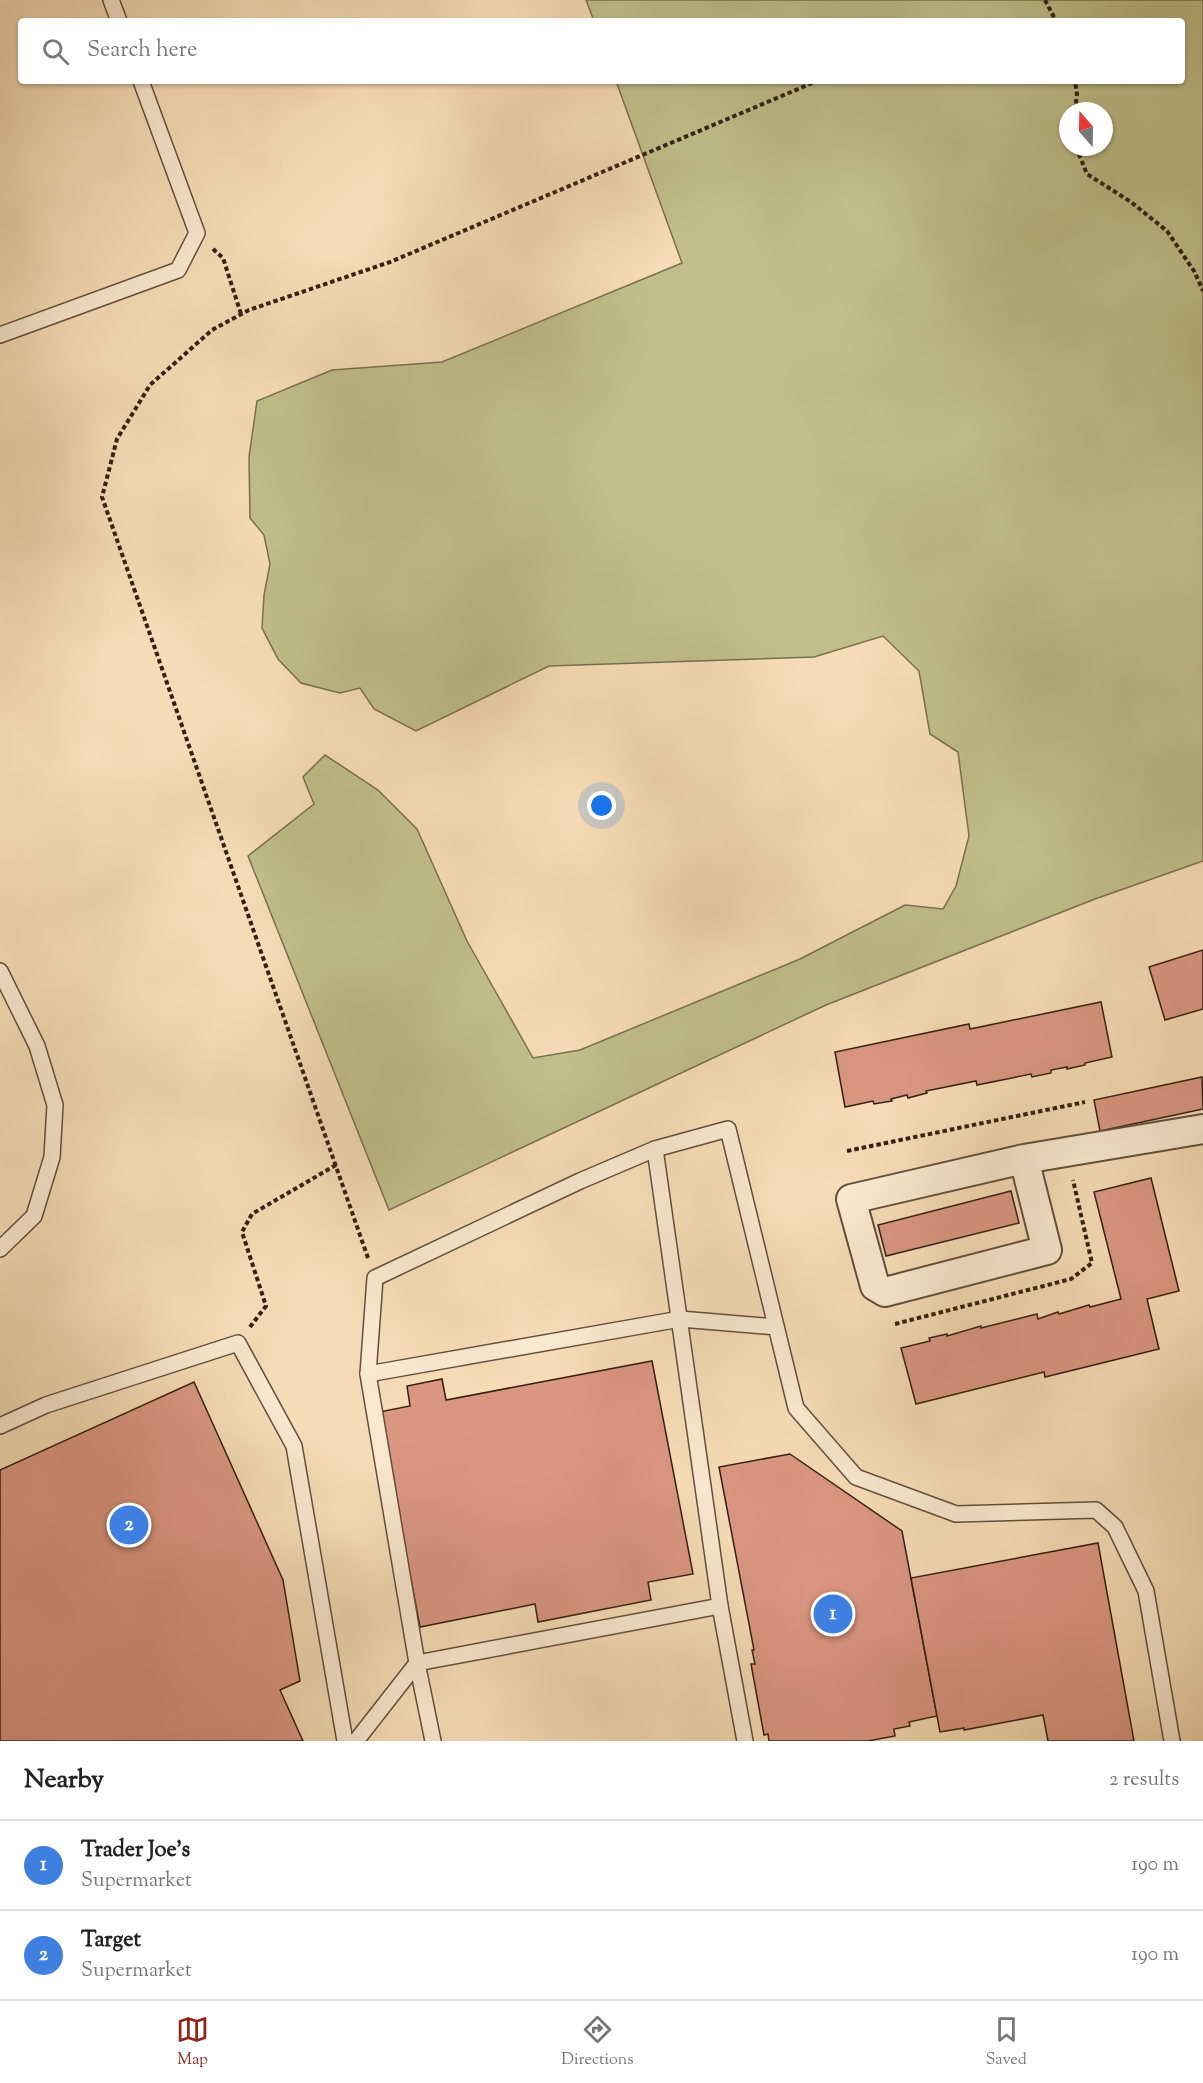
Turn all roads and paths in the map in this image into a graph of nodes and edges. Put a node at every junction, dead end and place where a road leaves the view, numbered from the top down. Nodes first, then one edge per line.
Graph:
1 (111, 0) edge
2 (1045, 0) edge
3 (118, 18) edge
4 (1054, 18) edge
5 (142, 84) edge
6 (810, 84) edge
7 (1075, 84) edge
8 (1075, 102) edge
9 (1079, 156) edge
10 (197, 233) junction
11 (1203, 291) edge
12 (241, 314) junction
13 (0, 334) edge
14 (0, 971) edge
15 (1084, 1102) dead end
16 (1203, 1129) edge
17 (655, 1149) junction
18 (847, 1151) dead end
19 (1024, 1159) junction
20 (336, 1165) junction
21 (0, 1249) edge
22 (375, 1278) junction
23 (680, 1319) junction
24 (777, 1327) junction
25 (238, 1343) junction
26 (368, 1374) junction
27 (0, 1426) edge
28 (720, 1606) junction
29 (417, 1663) junction
30 (345, 1741) edge
31 (356, 1741) edge
32 (433, 1741) edge
33 (745, 1741) edge
34 (1172, 1741) edge

1 - 3 lane
2 - 4 path
5 - 10 lane
6 - 12 path
7 - 8 path
9 - 11 path
10 - 12 path
10 - 13 lane
12 - 20 path
14 - 21 lane
15 - 18 path
16 - 19 street
17 - 22 lane
17 - 23 lane
17 - 24 lane
19 - 19 street
20 - 22 path
20 - 25 path
22 - 26 lane
23 - 24 lane
23 - 26 lane
23 - 28 lane
24 - 34 lane
25 - 27 lane
25 - 30 lane
26 - 29 lane
28 - 29 lane
28 - 33 lane
29 - 31 lane
29 - 32 lane

